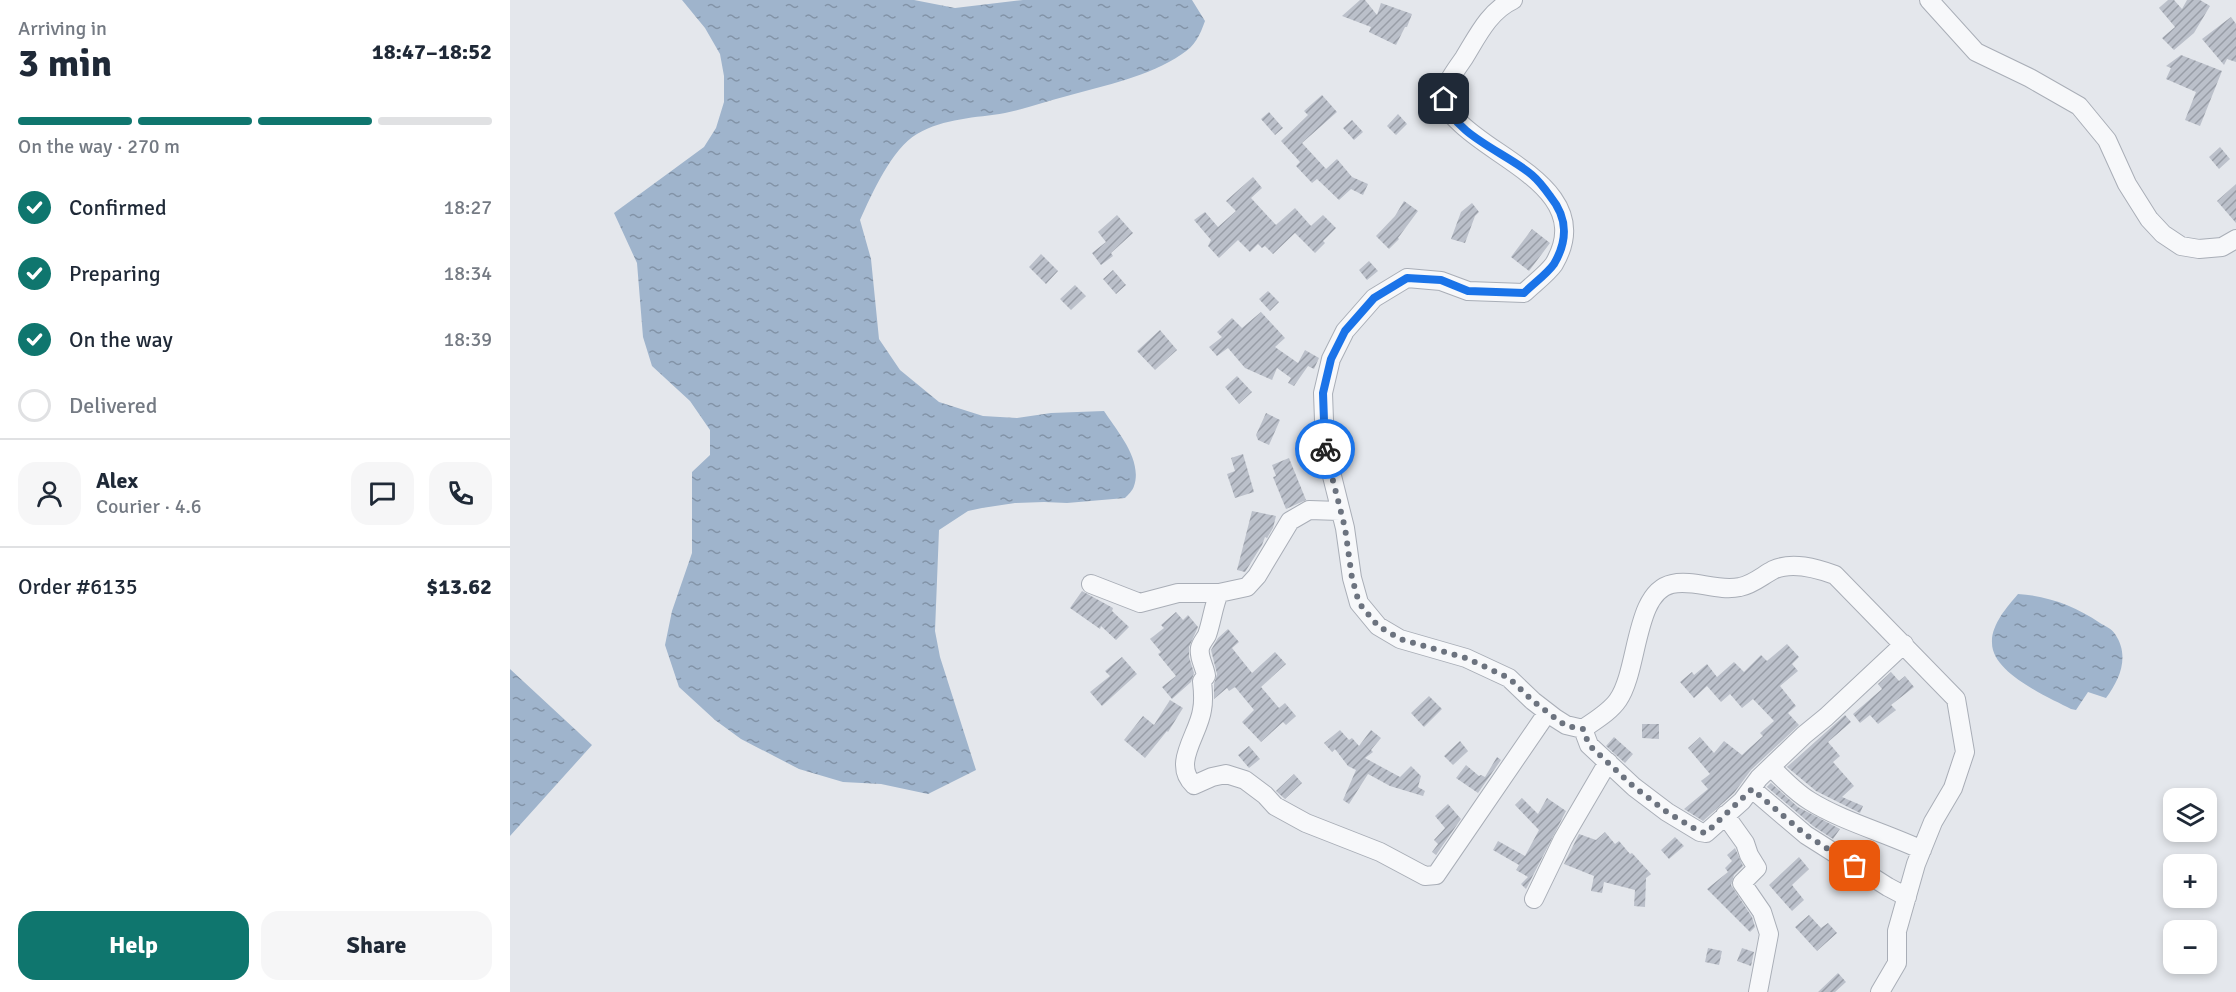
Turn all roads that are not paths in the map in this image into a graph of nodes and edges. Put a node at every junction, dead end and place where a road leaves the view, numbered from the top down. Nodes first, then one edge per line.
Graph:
1 (1513, 0) edge
2 (1929, 0) edge
3 (2236, 239) edge
4 (1340, 511) junction
5 (1091, 584) dead end
6 (1219, 593) junction
7 (1904, 644) junction
8 (1547, 712) junction
9 (1583, 729) junction
10 (1608, 762) junction
11 (1771, 767) junction
12 (1752, 789) junction
13 (1725, 815) junction
14 (1922, 850) junction
15 (1907, 897) junction
16 (1534, 898) dead end
17 (1758, 992) edge
18 (1880, 992) edge

1 - 4 street
2 - 3 street
4 - 6 street
4 - 8 street
5 - 6 street
6 - 8 street
7 - 9 street
7 - 11 street
7 - 14 street
8 - 9 street
9 - 10 street
10 - 13 street
10 - 16 street
11 - 12 street
11 - 14 street
12 - 13 street
12 - 15 street
13 - 17 street
14 - 15 street
15 - 18 street

